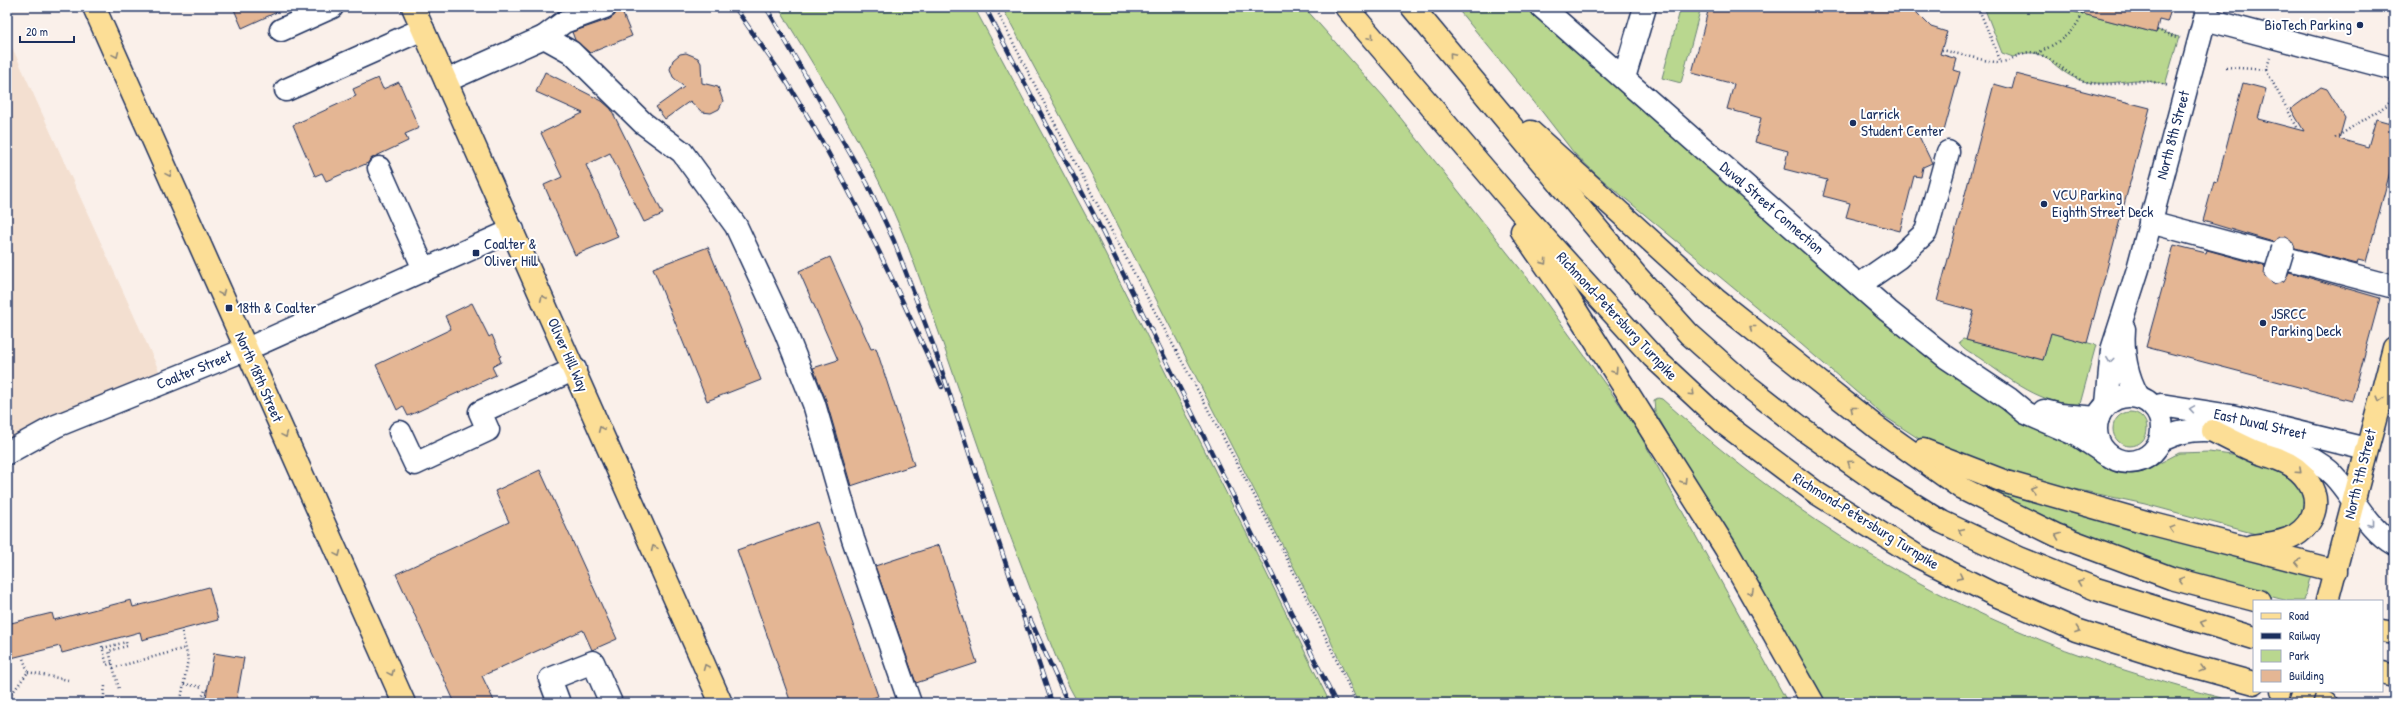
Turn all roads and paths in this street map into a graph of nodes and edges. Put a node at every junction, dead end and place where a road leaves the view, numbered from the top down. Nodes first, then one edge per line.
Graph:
1 (94, 7) edge
2 (332, 7) edge
3 (414, 7) edge
4 (605, 7) edge
5 (995, 7) edge
6 (1346, 7) edge
7 (1412, 7) edge
8 (1542, 7) edge
9 (1645, 7) edge
10 (1978, 7) edge
11 (2206, 13) edge
12 (2082, 14) dead end
13 (423, 29) junction
14 (281, 30) dead end
15 (2157, 30) dead end
16 (544, 37) junction
17 (2182, 38) dead end
18 (1942, 50) dead end
19 (2036, 53) junction
20 (2270, 58) dead end
21 (2001, 62) junction
22 (2226, 67) dead end
23 (2394, 69) edge
24 (2266, 70) junction
25 (1624, 78) junction
26 (446, 81) junction
27 (1477, 85) junction
28 (286, 90) dead end
29 (2186, 91) junction
30 (2394, 93) edge
31 (1447, 128) junction
32 (2298, 129) dead end
33 (2335, 138) dead end
34 (1948, 152) dead end
35 (379, 168) dead end
36 (2150, 222) junction
37 (513, 230) junction
38 (2283, 249) dead end
39 (424, 270) junction
40 (2276, 272) dead end
41 (1859, 285) junction
42 (2394, 287) edge
43 (2126, 310) junction
44 (2394, 348) edge
45 (247, 349) junction
46 (575, 369) junction
47 (2009, 399) junction
48 (2146, 402) junction
49 (2102, 411) junction
50 (1876, 427) junction
51 (2213, 431) junction
52 (400, 432) dead end
53 (2161, 440) junction
54 (2366, 449) junction
55 (7, 453) edge
56 (2106, 454) junction
57 (2353, 500) junction
58 (2394, 544) edge
59 (2241, 547) junction
60 (2334, 576) junction
61 (2255, 600) edge
62 (2328, 600) edge
63 (2383, 631) edge
64 (182, 632) dead end
65 (2394, 633) edge
66 (2253, 638) edge
67 (186, 648) junction
68 (23, 658) dead end
69 (112, 664) junction
70 (114, 668) junction
71 (28, 672) junction
72 (2383, 673) edge
73 (2394, 676) edge
74 (68, 680) dead end
75 (2253, 683) edge
76 (184, 684) junction
77 (105, 686) dead end
78 (119, 689) dead end
79 (2286, 692) edge
80 (2304, 692) edge
81 (7, 700) edge
82 (103, 703) edge
83 (186, 703) edge
84 (200, 703) edge
85 (404, 703) edge
86 (559, 703) edge
87 (610, 703) edge
88 (721, 703) edge
89 (910, 703) edge
90 (1356, 703) edge
91 (1813, 703) edge
92 (2300, 703) edge
93 (2326, 703) edge

1 -> 45 main road, North 18th Street
2 - 14 street
3 - 13 main road, Oliver Hill Way
4 - 16 street
5 - 90 path
6 -> 31 main road, Richmond-Petersburg Turnpike
27 -> 7 main road
8 - 25 street, Duval Street Connection
9 - 25 street
10 - 21 path
11 - 23 street
11 - 29 street, North 8th Street
12 - 19 path
13 - 26 main road, Oliver Hill Way
13 - 28 street
15 - 17 path
16 - 26 street
16 - 89 street
18 - 21 path
19 - 21 path
19 - 29 path
20 - 24 path
22 - 24 path
24 - 32 path
25 - 41 street, Duval Street Connection
26 - 37 main road, Oliver Hill Way
50 -> 27 main road
66 -> 27 main road
29 - 36 street, North 8th Street
30 - 33 path
31 -> 75 main road, Richmond-Petersburg Turnpike
31 -> 91 main road
34 - 41 street
35 - 39 street
36 - 42 street
36 - 43 street, North 8th Street
37 - 39 street, Coalter Street
46 -> 37 main road, Oliver Hill Way
38 - 40 street, bridge
39 - 45 street, Coalter Street
41 - 47 street, Duval Street Connection
43 - 48 street, North 8th Street
43 -> 49 street, North 8th Street
44 -> 54 main road, North 7th Street
45 - 55 street, Coalter Street
45 -> 85 main road, North 18th Street
46 - 52 street
88 -> 46 main road, Oliver Hill Way
47 - 49 street, Duval Street Connection
47 - 56 street, Duval Street Connection
48 - 49 street
48 - 53 street
54 -> 48 street, East Duval Street
49 - 56 street
59 -> 50 main road
61 -> 50 main road
51 - 53 street, East Duval Street
51 - 57 street, East Duval Street
51 -> 59 main road
53 - 56 street
54 - 57 main road, North 7th Street
57 -> 58 street, East Duval Street
57 - 60 main road, North 7th Street
60 -> 59 main road
60 - 62 main road, North 7th Street
63 - 65 main road
64 - 67 path
67 - 70 path
67 - 76 path
68 - 71 path
69 - 69 path
69 - 70 path
70 - 78 path
71 - 74 path
71 - 81 path
72 - 73 main road
76 - 83 path
76 - 84 path
77 - 82 path
79 - 93 main road
80 - 92 main road, bridge
86 - 87 street

